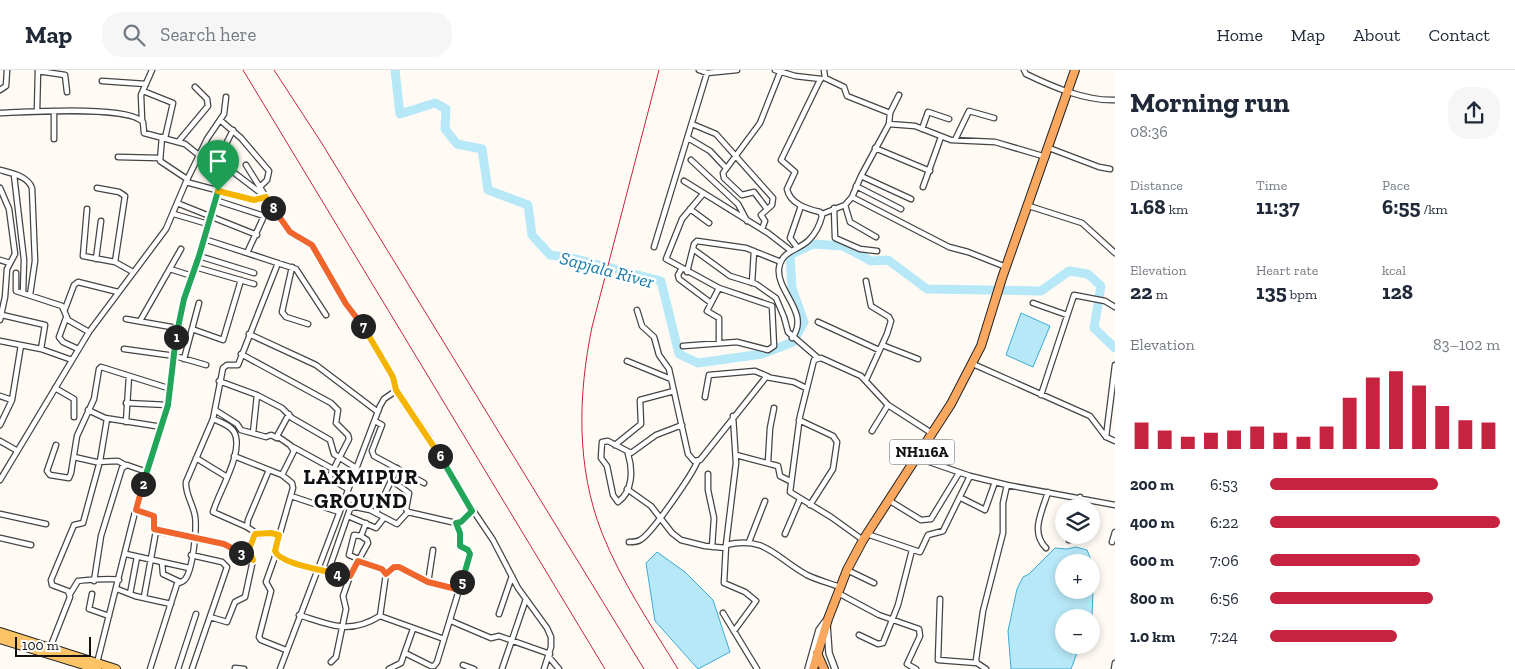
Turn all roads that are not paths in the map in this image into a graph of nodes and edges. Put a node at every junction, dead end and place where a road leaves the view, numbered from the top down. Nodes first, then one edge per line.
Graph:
1 (7, 70) edge
2 (152, 70) edge
3 (699, 70) edge
4 (737, 70) edge
5 (824, 70) edge
6 (1024, 70) edge
7 (1075, 70) edge
8 (38, 71) edge
9 (724, 71) edge
10 (779, 71) edge
11 (56, 72) edge
12 (707, 73) junction
13 (823, 79) junction
14 (102, 81) dead end
15 (146, 84) junction
16 (195, 87) dead end
17 (0, 90) edge
18 (143, 91) junction
19 (1068, 91) junction
20 (67, 92) dead end
21 (899, 95) dead end
22 (226, 97) dead end
23 (1115, 100) edge
24 (37, 111) junction
25 (54, 111) junction
26 (0, 113) edge
27 (890, 113) junction
28 (994, 118) dead end
29 (949, 119) dead end
30 (142, 120) junction
31 (220, 120) junction
32 (692, 124) junction
33 (889, 124) junction
34 (922, 129) junction
35 (233, 130) junction
36 (163, 137) junction
37 (941, 137) junction
38 (54, 138) dead end
39 (688, 138) junction
40 (955, 140) junction
41 (178, 142) junction
42 (875, 148) junction
43 (1048, 148) junction
44 (736, 155) junction
45 (200, 156) junction
46 (118, 157) dead end
47 (1046, 157) junction
48 (159, 158) junction
49 (690, 160) dead end
50 (217, 162) junction
51 (246, 165) dead end
52 (726, 168) junction
53 (1110, 169) dead end
54 (0, 170) edge
55 (930, 171) junction
56 (14, 175) junction
57 (861, 176) junction
58 (186, 180) junction
59 (684, 181) dead end
60 (856, 186) junction
61 (260, 187) junction
62 (923, 187) dead end
63 (97, 188) dead end
64 (0, 189) edge
65 (218, 191) junction
66 (703, 194) junction
67 (266, 197) junction
68 (852, 197) junction
69 (911, 199) dead end
70 (215, 200) junction
71 (177, 203) junction
72 (270, 203) junction
73 (845, 205) junction
74 (801, 206) junction
75 (1029, 206) junction
76 (834, 208) junction
77 (88, 209) dead end
78 (690, 209) junction
79 (767, 209) junction
80 (901, 209) dead end
81 (174, 214) junction
82 (822, 214) junction
83 (210, 216) junction
84 (264, 216) junction
85 (747, 220) junction
86 (101, 221) dead end
87 (709, 223) dead end
88 (208, 224) junction
89 (762, 229) junction
90 (257, 234) junction
91 (876, 237) dead end
92 (204, 239) junction
93 (654, 247) dead end
94 (798, 247) junction
95 (693, 248) junction
96 (181, 249) dead end
97 (790, 250) junction
98 (754, 251) junction
99 (877, 251) dead end
100 (247, 253) junction
101 (1115, 253) edge
102 (199, 256) junction
103 (96, 259) junction
104 (0, 260) edge
105 (115, 262) junction
106 (781, 262) junction
107 (10, 263) junction
108 (278, 263) junction
109 (195, 267) junction
110 (292, 267) junction
111 (1006, 267) junction
112 (682, 268) junction
113 (170, 269) junction
114 (133, 272) junction
115 (687, 272) junction
116 (16, 273) dead end
117 (254, 274) dead end
118 (192, 276) junction
119 (241, 280) junction
120 (866, 281) dead end
121 (752, 283) junction
122 (254, 284) dead end
123 (719, 288) junction
124 (118, 292) junction
125 (23, 293) junction
126 (30, 295) junction
127 (710, 303) junction
128 (199, 304) dead end
129 (1033, 304) dead end
130 (1115, 307) edge
131 (65, 309) junction
132 (637, 310) dead end
133 (326, 315) dead end
134 (1067, 315) junction
135 (1, 318) edge
136 (66, 318) junction
137 (126, 319) dead end
138 (140, 321) junction
139 (818, 322) dead end
140 (308, 324) dead end
141 (177, 328) junction
142 (192, 329) junction
143 (89, 332) junction
144 (249, 334) junction
145 (794, 339) junction
146 (0, 341) edge
147 (719, 342) junction
148 (21, 345) junction
149 (882, 345) junction
150 (683, 346) dead end
151 (42, 349) junction
152 (124, 349) dead end
153 (78, 350) junction
154 (879, 350) junction
155 (241, 354) junction
156 (175, 356) junction
157 (818, 358) junction
158 (184, 359) junction
159 (918, 359) dead end
160 (72, 360) junction
161 (627, 360) dead end
162 (973, 364) junction
163 (206, 365) dead end
164 (1115, 365) edge
165 (129, 376) junction
166 (769, 377) junction
167 (671, 379) junction
168 (866, 380) junction
169 (219, 381) junction
170 (55, 388) junction
171 (806, 388) junction
172 (170, 389) junction
173 (396, 390) junction
174 (674, 391) junction
175 (257, 395) junction
176 (1041, 395) junction
177 (0, 396) edge
178 (705, 397) dead end
179 (12, 400) junction
180 (126, 403) junction
181 (168, 405) junction
182 (888, 405) junction
183 (774, 408) dead end
184 (88, 410) junction
185 (215, 410) junction
186 (378, 412) junction
187 (289, 414) junction
188 (733, 416) junction
189 (74, 417) dead end
190 (108, 419) junction
191 (213, 419) junction
192 (800, 420) junction
193 (375, 421) junction
194 (126, 422) junction
195 (0, 425) edge
196 (682, 426) junction
197 (162, 427) junction
198 (872, 431) dead end
199 (253, 433) junction
200 (933, 434) junction
201 (1106, 437) junction
202 (277, 438) junction
203 (1115, 441) edge
204 (0, 442) edge
205 (56, 445) dead end
206 (615, 445) junction
207 (293, 448) junction
208 (16, 450) junction
209 (628, 454) junction
210 (736, 455) junction
211 (74, 456) junction
212 (234, 456) junction
213 (196, 458) junction
214 (338, 458) junction
215 (918, 458) junction
216 (100, 461) junction
217 (697, 462) junction
218 (768, 462) junction
219 (125, 465) junction
220 (356, 468) junction
221 (397, 468) junction
222 (333, 469) junction
223 (269, 470) junction
224 (148, 472) junction
225 (958, 472) junction
226 (708, 474) dead end
227 (282, 476) junction
228 (970, 476) junction
229 (227, 477) junction
230 (0, 480) edge
231 (391, 480) junction
232 (790, 481) junction
233 (995, 482) junction
234 (424, 483) dead end
235 (1007, 485) junction
236 (348, 489) junction
237 (627, 489) junction
238 (1048, 492) junction
239 (291, 496) junction
240 (1080, 497) joint
241 (960, 498) junction
242 (800, 499) junction
243 (765, 501) dead end
244 (890, 501) junction
245 (810, 505) junction
246 (1115, 505) edge
247 (136, 510) junction
248 (472, 511) junction
249 (339, 512) junction
250 (408, 512) junction
251 (376, 513) junction
252 (0, 514) edge
253 (348, 516) junction
254 (661, 517) junction
255 (383, 519) junction
256 (456, 523) junction
257 (46, 524) dead end
258 (366, 524) junction
259 (247, 527) junction
260 (156, 531) junction
261 (1115, 532) edge
262 (255, 534) junction
263 (785, 534) dead end
264 (279, 535) junction
265 (361, 536) junction
266 (865, 537) junction
267 (0, 538) edge
268 (194, 539) junction
269 (629, 542) dead end
270 (749, 542) junction
271 (1112, 542) dead end
272 (31, 545) dead end
273 (726, 546) junction
274 (712, 547) junction
275 (1046, 548) dead end
276 (433, 550) dead end
277 (912, 550) junction
278 (126, 554) junction
279 (276, 554) junction
280 (191, 555) junction
281 (137, 557) junction
282 (150, 560) junction
283 (253, 560) junction
284 (358, 561) junction
285 (162, 562) junction
286 (189, 568) junction
287 (317, 568) junction
288 (847, 570) junction
289 (326, 571) junction
290 (386, 574) junction
291 (350, 576) junction
292 (512, 576) junction
293 (119, 580) junction
294 (94, 581) junction
295 (180, 582) junction
296 (428, 582) junction
297 (874, 583) dead end
298 (117, 589) junction
299 (460, 590) junction
300 (839, 590) junction
301 (70, 594) junction
302 (92, 594) dead end
303 (130, 594) junction
304 (144, 597) junction
305 (526, 599) junction
306 (940, 599) dead end
307 (171, 604) junction
308 (723, 613) dead end
309 (196, 614) dead end
310 (499, 614) dead end
311 (299, 615) junction
312 (109, 616) junction
313 (380, 616) junction
314 (210, 617) junction
315 (892, 620) junction
316 (451, 621) junction
317 (828, 621) junction
318 (342, 627) junction
319 (413, 629) junction
320 (734, 631) junction
321 (0, 632) edge
322 (860, 635) dead end
323 (0, 639) edge
324 (444, 639) junction
325 (511, 640) junction
326 (50, 648) junction
327 (286, 650) junction
328 (405, 653) junction
329 (817, 653) junction
330 (549, 656) junction
331 (331, 662) dead end
332 (960, 663) junction
333 (977, 663) junction
334 (1115, 663) edge
335 (463, 665) dead end
336 (97, 666) edge
337 (236, 668) edge
338 (116, 669) edge
339 (150, 669) edge
340 (178, 669) edge
341 (192, 669) edge
342 (244, 669) edge
343 (280, 669) edge
344 (389, 669) edge
345 (474, 669) edge
346 (502, 669) edge
347 (544, 669) edge
348 (558, 669) edge
349 (757, 669) edge
350 (808, 669) edge
351 (813, 669) edge
352 (824, 669) edge
353 (835, 669) edge
354 (916, 669) edge
355 (960, 669) edge
356 (986, 669) edge
357 (1114, 669) edge

1 - 17 street
2 - 15 street
3 - 12 street
4 - 9 street
5 - 13 street
6 - 19 street
7 - 19 highway, NH116A
8 - 11 street
8 - 24 street
9 - 12 street
10 - 13 street
10 - 44 street
11 - 20 street
12 - 32 street
13 - 27 street
13 - 74 street
14 - 15 street
15 - 18 street
16 - 41 street
18 - 30 street
18 - 36 street
19 - 23 street
19 - 43 highway, NH116A
21 - 27 street
22 - 31 street
24 - 25 street
24 - 26 street
25 - 30 street
25 - 38 street
27 - 33 street
28 - 40 street
29 - 34 street
30 - 36 street
31 - 35 street
31 - 45 street
32 - 39 street
32 - 44 street
33 - 34 street
33 - 42 street
34 - 37 street
35 - 50 street
35 - 61 street
36 - 41 street
36 - 48 street
37 - 40 street
37 - 55 street
39 - 52 street
39 - 93 street
40 - 47 street
41 - 45 street
42 - 55 street
42 - 57 street
43 - 47 highway, NH116A
43 - 53 street
44 - 52 street
44 - 79 street
45 - 50 street
45 - 58 street
46 - 48 street
47 - 75 highway, NH116A
48 - 58 street
49 - 85 street
50 - 67 street
51 - 61 street
52 - 79 street
54 - 56 street
55 - 62 street
56 - 125 street
56 - 126 street
57 - 60 street
57 - 69 street
58 - 65 street
58 - 71 street
59 - 66 street
60 - 68 street
60 - 80 street
61 - 67 street
63 - 105 street
64 - 107 street
65 - 67 street
65 - 70 street
66 - 78 street
66 - 85 street
67 - 72 street
68 - 73 street
68 - 111 street
70 - 83 street
70 - 84 street
71 - 81 street
71 - 83 street
72 - 84 street
72 - 173 street
73 - 76 street
73 - 91 street
74 - 82 street
74 - 94 street
75 - 101 street
75 - 111 highway, NH116A
76 - 82 street
76 - 99 street
77 - 103 street
78 - 87 street
78 - 112 street
79 - 89 street
81 - 88 street
81 - 114 street
82 - 94 street
83 - 88 street
83 - 90 street
84 - 90 street
85 - 89 street
86 - 103 street
88 - 92 street
89 - 97 street
90 - 100 street
92 - 100 street
92 - 102 street
94 - 97 street
95 - 98 street
95 - 115 street
95 - 121 street
96 - 113 street
97 - 106 street
98 - 106 street
98 - 121 street
100 - 108 street
102 - 109 street
102 - 117 street
103 - 105 street
104 - 107 street
105 - 114 street
106 - 145 street
107 - 135 street
108 - 110 street
108 - 144 street
109 - 118 street
109 - 119 street
110 - 133 street
110 - 140 street
111 - 162 highway, NH116A
112 - 115 street
112 - 127 street
113 - 118 street
113 - 138 street
114 - 124 street
115 - 123 street
116 - 125 street
118 - 141 street
119 - 122 street
119 - 142 street
120 - 149 street
121 - 145 street
123 - 127 street
123 - 147 street
124 - 131 street
124 - 143 street
125 - 126 street
126 - 131 street
127 - 147 street
128 - 142 street
129 - 134 street
130 - 134 street
131 - 136 street
132 - 167 street
134 - 176 street
135 - 151 street
136 - 143 street
136 - 153 street
137 - 138 street
138 - 141 street
139 - 154 street
141 - 156 street
142 - 158 street
143 - 153 street
144 - 155 street
144 - 186 street
145 - 157 street
146 - 148 street
147 - 150 street
148 - 151 street
148 - 179 street
149 - 154 street
149 - 159 street
151 - 160 street
152 - 156 street
153 - 160 street
154 - 168 street
155 - 169 street
155 - 214 street
156 - 158 street
156 - 172 street
157 - 168 street
157 - 171 street
158 - 163 street
160 - 170 street
161 - 167 street
162 - 176 street
162 - 200 highway, NH116A
164 - 201 street
165 - 172 street
165 - 180 street
165 - 184 street
166 - 171 street
166 - 178 street
166 - 188 street
167 - 174 street
168 - 182 street
169 - 175 street
169 - 185 street
170 - 189 street
170 - 208 street
171 - 192 street
172 - 181 street
173 - 186 street
173 - 248 street
174 - 196 street
174 - 206 street
175 - 187 street
175 - 199 street
176 - 201 street
177 - 179 street
179 - 195 street
180 - 181 street
180 - 194 street
181 - 197 street
182 - 198 street
182 - 200 street
183 - 218 street
184 - 190 street
184 - 211 street
185 - 191 street
185 - 199 street
186 - 193 street
187 - 202 street
187 - 214 street
188 - 210 street
188 - 217 street
190 - 194 street
190 - 216 street
191 - 212 street
191 - 213 street
192 - 232 street
192 - 245 street
193 - 220 street
193 - 221 street
194 - 197 street
196 - 209 street
196 - 217 street
197 - 224 street
199 - 202 street
200 - 215 highway, NH116A
201 - 203 street
202 - 207 street
204 - 208 street
205 - 211 street
206 - 209 street
206 - 237 street
207 - 222 street
207 - 227 street
208 - 230 street
209 - 237 street
210 - 218 street
210 - 273 street
211 - 216 street
212 - 223 street
212 - 229 street
213 - 229 street
213 - 268 street
214 - 220 street
214 - 222 street
215 - 225 street
215 - 244 highway, NH116A
216 - 219 street
216 - 301 street
217 - 254 street
218 - 232 street
219 - 224 street
219 - 294 street
220 - 236 street
221 - 231 street
221 - 234 street
222 - 236 street
223 - 227 street
223 - 259 street
224 - 247 street
225 - 228 street
225 - 244 street
226 - 274 street
227 - 239 street
228 - 233 street
228 - 241 street
229 - 259 street
231 - 250 street
231 - 251 street
232 - 242 street
233 - 235 street
233 - 241 street
235 - 238 street
235 - 333 street
236 - 249 street
237 - 254 street
238 - 240 street
238 - 275 street
239 - 249 street
239 - 264 street
240 - 246 street
241 - 277 street
242 - 245 street
242 - 263 street
243 - 270 street
244 - 266 highway, NH116A
245 - 266 street
247 - 260 street
247 - 278 street
248 - 256 street
248 - 292 street
249 - 287 street
250 - 255 street
250 - 256 street
251 - 253 street
251 - 255 street
252 - 257 street
253 - 258 street
253 - 289 street
254 - 269 street
254 - 274 street
255 - 258 street
256 - 299 street
258 - 265 street
259 - 262 street
260 - 268 street
260 - 282 street
261 - 271 street
262 - 264 street
262 - 283 street
264 - 279 street
265 - 284 street
265 - 284 street
266 - 277 street
266 - 288 highway, NH116A
267 - 272 street
268 - 280 street
268 - 283 street
270 - 273 street
270 - 300 street
273 - 274 street
273 - 320 street
276 - 296 street
277 - 315 street
278 - 281 street
278 - 293 street
279 - 287 street
279 - 327 street
280 - 286 street
280 - 314 street
281 - 282 street
281 - 303 street
282 - 285 street
282 - 304 street
283 - 314 street
284 - 290 street
284 - 291 street
285 - 286 street
285 - 295 street
286 - 295 street
287 - 289 street
287 - 311 street
288 - 297 street
288 - 300 highway, NH116A
289 - 291 street
290 - 296 street
290 - 313 street
291 - 318 street
292 - 305 street
292 - 310 street
293 - 294 street
293 - 298 street
294 - 301 street
295 - 307 street
296 - 299 street
298 - 303 street
298 - 312 street
299 - 316 street
300 - 315 street
300 - 317 highway, NH116A
301 - 326 street
302 - 312 street
303 - 304 street
304 - 307 street
305 - 325 street
305 - 330 street
306 - 332 street
307 - 339 street
308 - 320 street
309 - 340 street
311 - 318 street
311 - 327 street
312 - 336 street
313 - 318 street
313 - 319 street
314 - 341 street
315 - 322 street
315 - 354 street
316 - 324 street
316 - 325 street
317 - 329 highway, NH116A
317 - 350 street
317 - 353 street
318 - 331 street
319 - 324 street
319 - 328 street
320 - 349 street
321 - 326 main road
323 - 336 main road
324 - 328 street
325 - 330 street
325 - 346 street
326 - 336 main road
327 - 343 street
328 - 344 street
329 - 351 highway, NH116A
329 - 352 highway
330 - 347 street
330 - 348 street
332 - 333 street
332 - 355 street
333 - 356 street
334 - 357 street
335 - 345 street
336 - 338 main road
337 - 342 street

